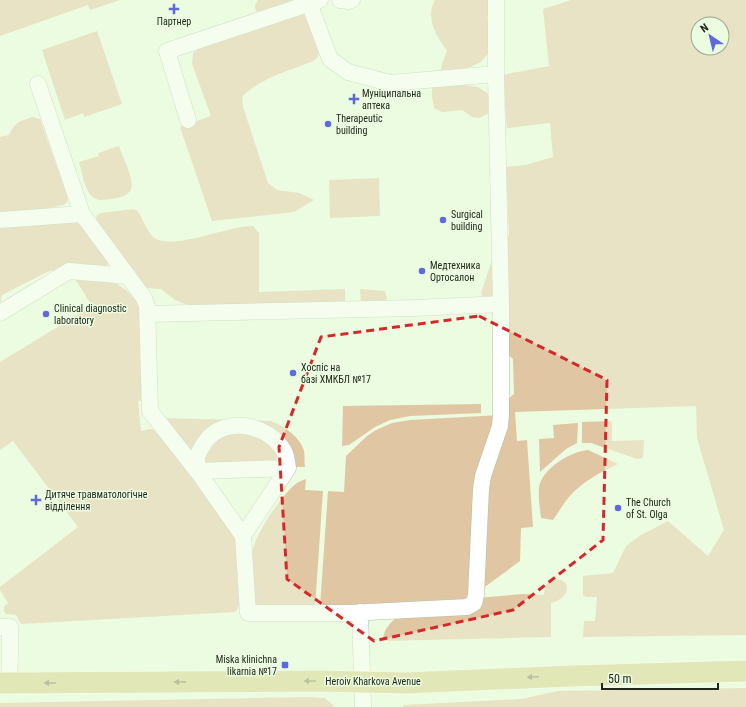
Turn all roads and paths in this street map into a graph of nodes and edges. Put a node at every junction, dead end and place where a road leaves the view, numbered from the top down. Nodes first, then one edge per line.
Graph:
1 (496, 0) edge
2 (315, 1) edge
3 (496, 74) junction
4 (38, 84) dead end
5 (188, 120) dead end
6 (82, 214) junction
7 (0, 220) edge
8 (128, 276) junction
9 (501, 304) junction
10 (0, 313) edge
11 (148, 314) junction
12 (288, 468) junction
13 (197, 471) junction
14 (243, 536) junction
15 (360, 612) junction
16 (0, 627) edge
17 (746, 671) edge
18 (4, 683) edge
19 (363, 683) junction
20 (363, 707) edge

1 - 3 street
2 - 3 street
2 - 5 street
3 - 9 street
4 - 6 street
6 - 7 street
6 - 8 street
8 - 10 street
8 - 11 street
9 - 11 street
9 - 15 street
11 - 13 street
12 - 13 street
12 - 13 street
12 - 14 street
13 - 14 street
14 - 15 street
15 - 19 street
16 - 18 street
17 -> 19 main road, Heroiv Kharkova Avenue
19 -> 18 main road, Heroiv Kharkova Avenue
19 - 20 street

